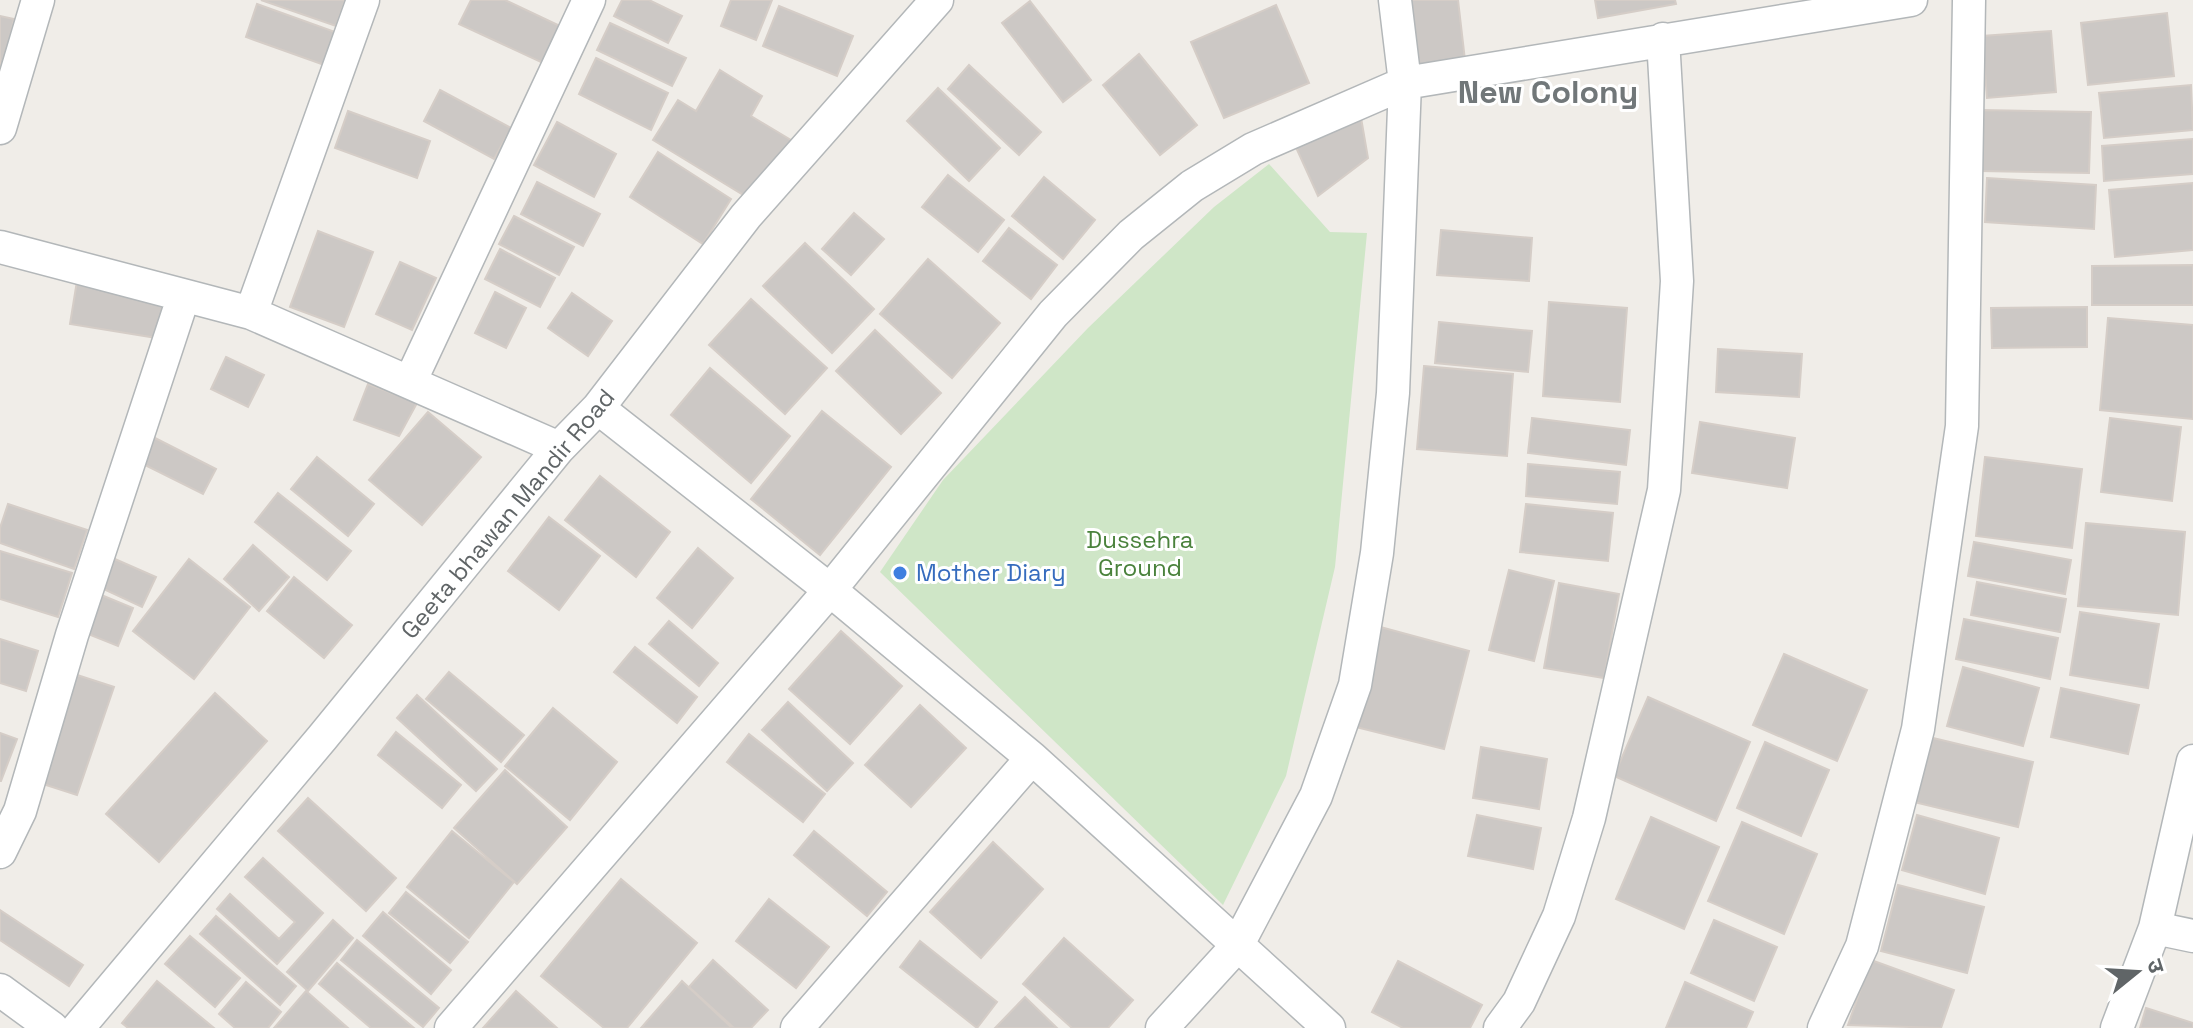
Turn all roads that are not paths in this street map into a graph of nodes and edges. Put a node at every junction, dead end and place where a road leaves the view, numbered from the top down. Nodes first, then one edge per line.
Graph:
1 (38, 0) edge
2 (363, 0) edge
3 (589, 0) edge
4 (937, 0) edge
5 (1395, 0) edge
6 (1911, 0) edge
7 (1969, 0) edge
8 (1663, 39) junction
9 (1405, 83) junction
10 (0, 128) edge
11 (0, 247) edge
12 (183, 298) junction
13 (251, 313) junction
14 (410, 382) junction
15 (598, 408) junction
16 (559, 448) junction
17 (830, 590) junction
18 (1032, 758) junction
19 (2193, 761) edge
20 (10, 808) edge
21 (0, 852) edge
22 (2155, 928) junction
23 (2193, 936) edge
24 (1237, 946) junction
25 (0, 990) edge
26 (52, 1028) edge
27 (78, 1028) edge
28 (451, 1028) edge
29 (797, 1028) edge
30 (1162, 1028) edge
31 (1329, 1028) edge
32 (1500, 1028) edge
33 (1824, 1028) edge
34 (2117, 1028) edge

1 - 10 street
2 - 13 street
3 - 14 street
4 - 15 street, Geeta bhawan Mandir Road
5 - 9 street
6 - 8 street
7 - 33 street
8 - 9 street
8 - 32 street
9 - 17 street
9 - 24 street
11 - 12 street
12 - 13 street
12 - 20 street
13 - 14 street
14 - 16 street
15 - 16 street, Geeta bhawan Mandir Road
15 - 17 street
16 - 27 street, Geeta bhawan Mandir Road
17 - 18 street
17 - 28 street
18 - 24 street
18 - 29 street
19 - 22 street
20 - 21 street
22 - 23 street
22 - 34 street
24 - 30 street
24 - 31 street
25 - 26 street

